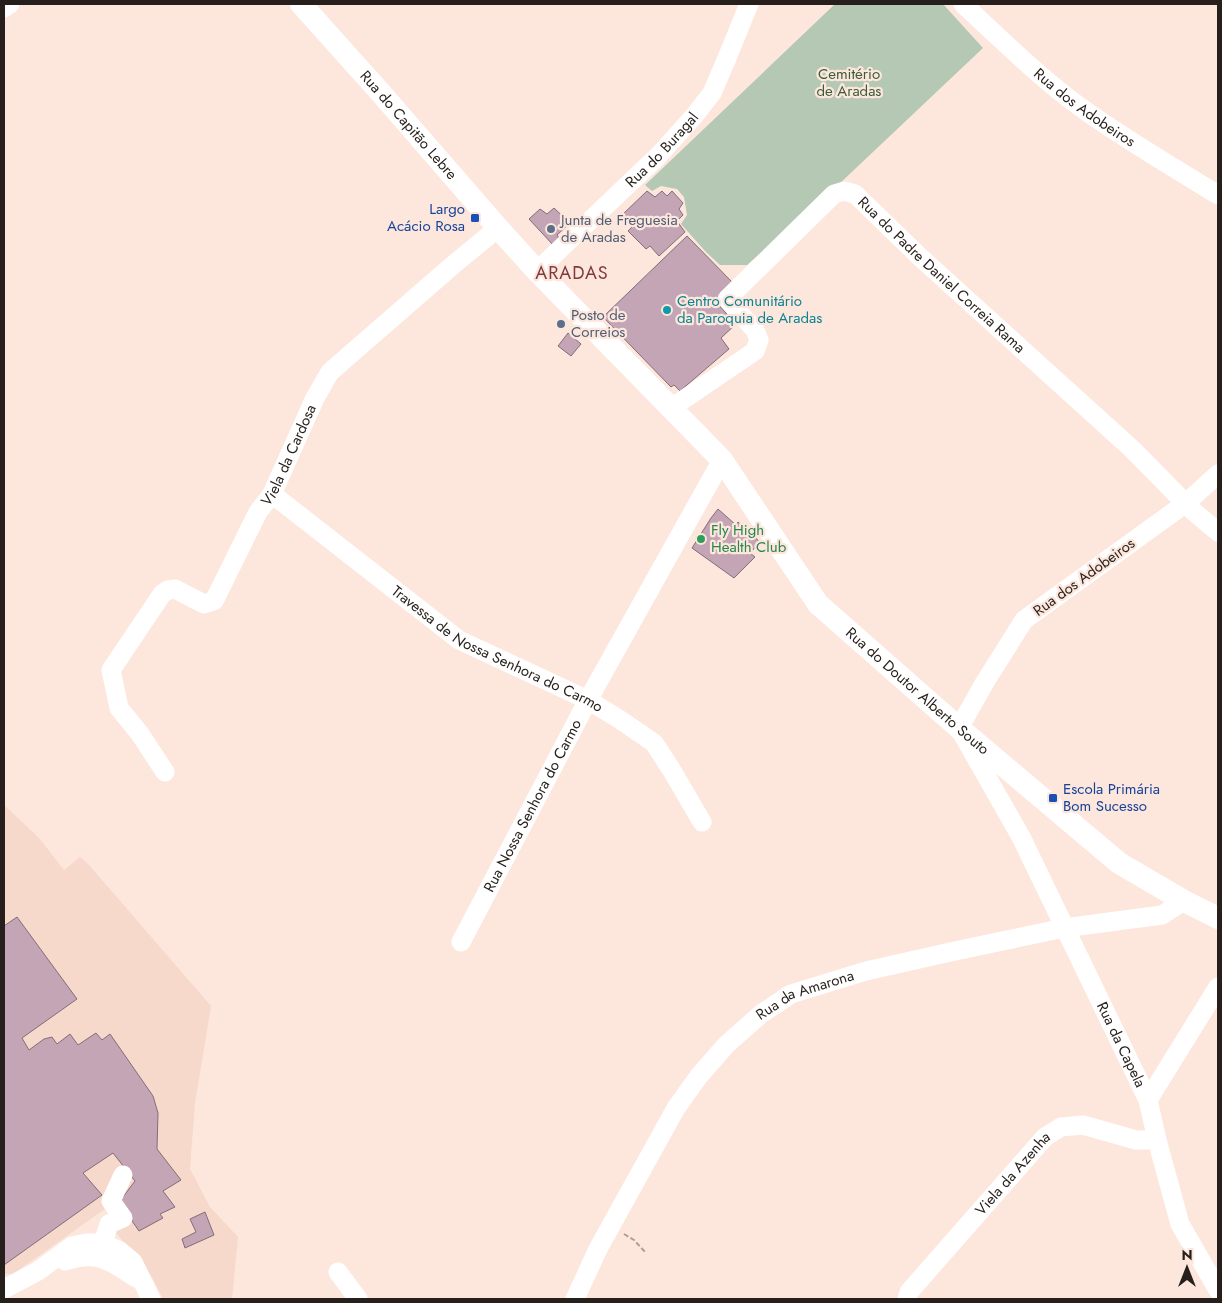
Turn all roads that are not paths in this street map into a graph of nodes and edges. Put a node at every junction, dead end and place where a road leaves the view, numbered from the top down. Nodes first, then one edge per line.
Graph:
1 (10, 4) edge
2 (301, 4) edge
3 (749, 4) edge
4 (963, 4) edge
5 (4, 8) edge
6 (1218, 196) edge
7 (498, 228) junction
8 (537, 271) junction
9 (671, 408) junction
10 (722, 460) junction
11 (1218, 474) edge
12 (272, 494) junction
13 (1186, 504) junction
14 (1218, 532) edge
15 (588, 700) junction
16 (959, 728) junction
17 (165, 772) dead end
18 (1026, 784) junction
19 (1004, 807) junction
20 (702, 822) dead end
21 (1184, 901) junction
22 (1218, 918) edge
23 (1064, 928) junction
24 (461, 942) dead end
25 (1218, 988) edge
26 (1148, 1100) junction
27 (1157, 1140) junction
28 (123, 1175) dead end
29 (100, 1250) junction
30 (338, 1272) dead end
31 (4, 1289) edge
32 (1218, 1290) edge
33 (151, 1299) edge
34 (358, 1299) edge
35 (575, 1299) edge
36 (907, 1299) edge

1 - 5 street
2 - 7 main road, Rua do Capitão Lebre
3 - 8 street, Rua do Buragal
4 - 6 street, Rua dos Adobeiros
7 - 8 main road, Rua do Capitão Lebre
7 - 12 street, Viela da Cardosa
8 - 9 main road, Rua do Capitão Lebre
9 - 10 main road, Rua do Doutor Alberto Souto
9 - 13 street, Rua do Padre Daniel Correia Rama
10 - 15 street, Rua Nossa Senhora do Carmo
10 - 16 main road, Rua do Doutor Alberto Souto
11 - 13 street, Rua dos Adobeiros
12 - 15 street, Travessa de Nossa Senhora do Carmo
12 - 17 street, Viela da Cardosa
13 - 14 street
13 - 16 street, Rua dos Adobeiros
15 - 20 street, Travessa de Nossa Senhora do Carmo
15 - 24 street, Rua Nossa Senhora do Carmo
16 - 18 main road, Rua do Doutor Alberto Souto
16 - 19 street, Rua da Capela
18 - 19 street
18 - 21 main road, Rua do Doutor Alberto Souto
19 - 23 street, Rua da Capela
21 - 22 main road, Rua do Doutor Alberto Souto
21 - 23 street, Rua da Amarona
23 - 26 street, Rua da Capela
23 - 35 street, Rua da Amarona
25 - 26 street
26 - 27 street, Rua da Capela
27 - 32 street, Rua da Capela
27 - 36 street, Viela da Azenha
28 - 29 street
29 - 31 street
29 - 33 street
30 - 34 street

